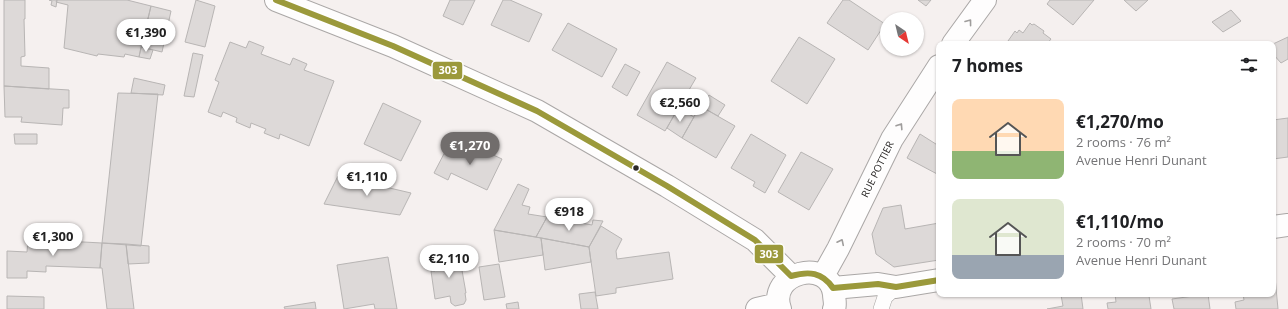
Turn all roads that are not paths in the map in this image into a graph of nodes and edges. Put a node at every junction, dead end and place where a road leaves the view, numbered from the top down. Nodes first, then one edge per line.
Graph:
1 (276, 0) edge
2 (985, 0) edge
3 (955, 41) edge
4 (936, 71) edge
5 (1288, 225) edge
6 (1276, 227) edge
7 (791, 276) junction
8 (936, 280) edge
9 (896, 287) junction
10 (833, 298) edge
11 (779, 306) edge
12 (757, 309) edge
13 (881, 309) edge

1 - 7 street
3 -> 2 street
10 -> 4 street, RUE POTTIER
5 - 6 street
7 - 10 street
7 - 11 street
8 - 9 street
9 - 10 street
9 - 13 lane
11 - 12 street

